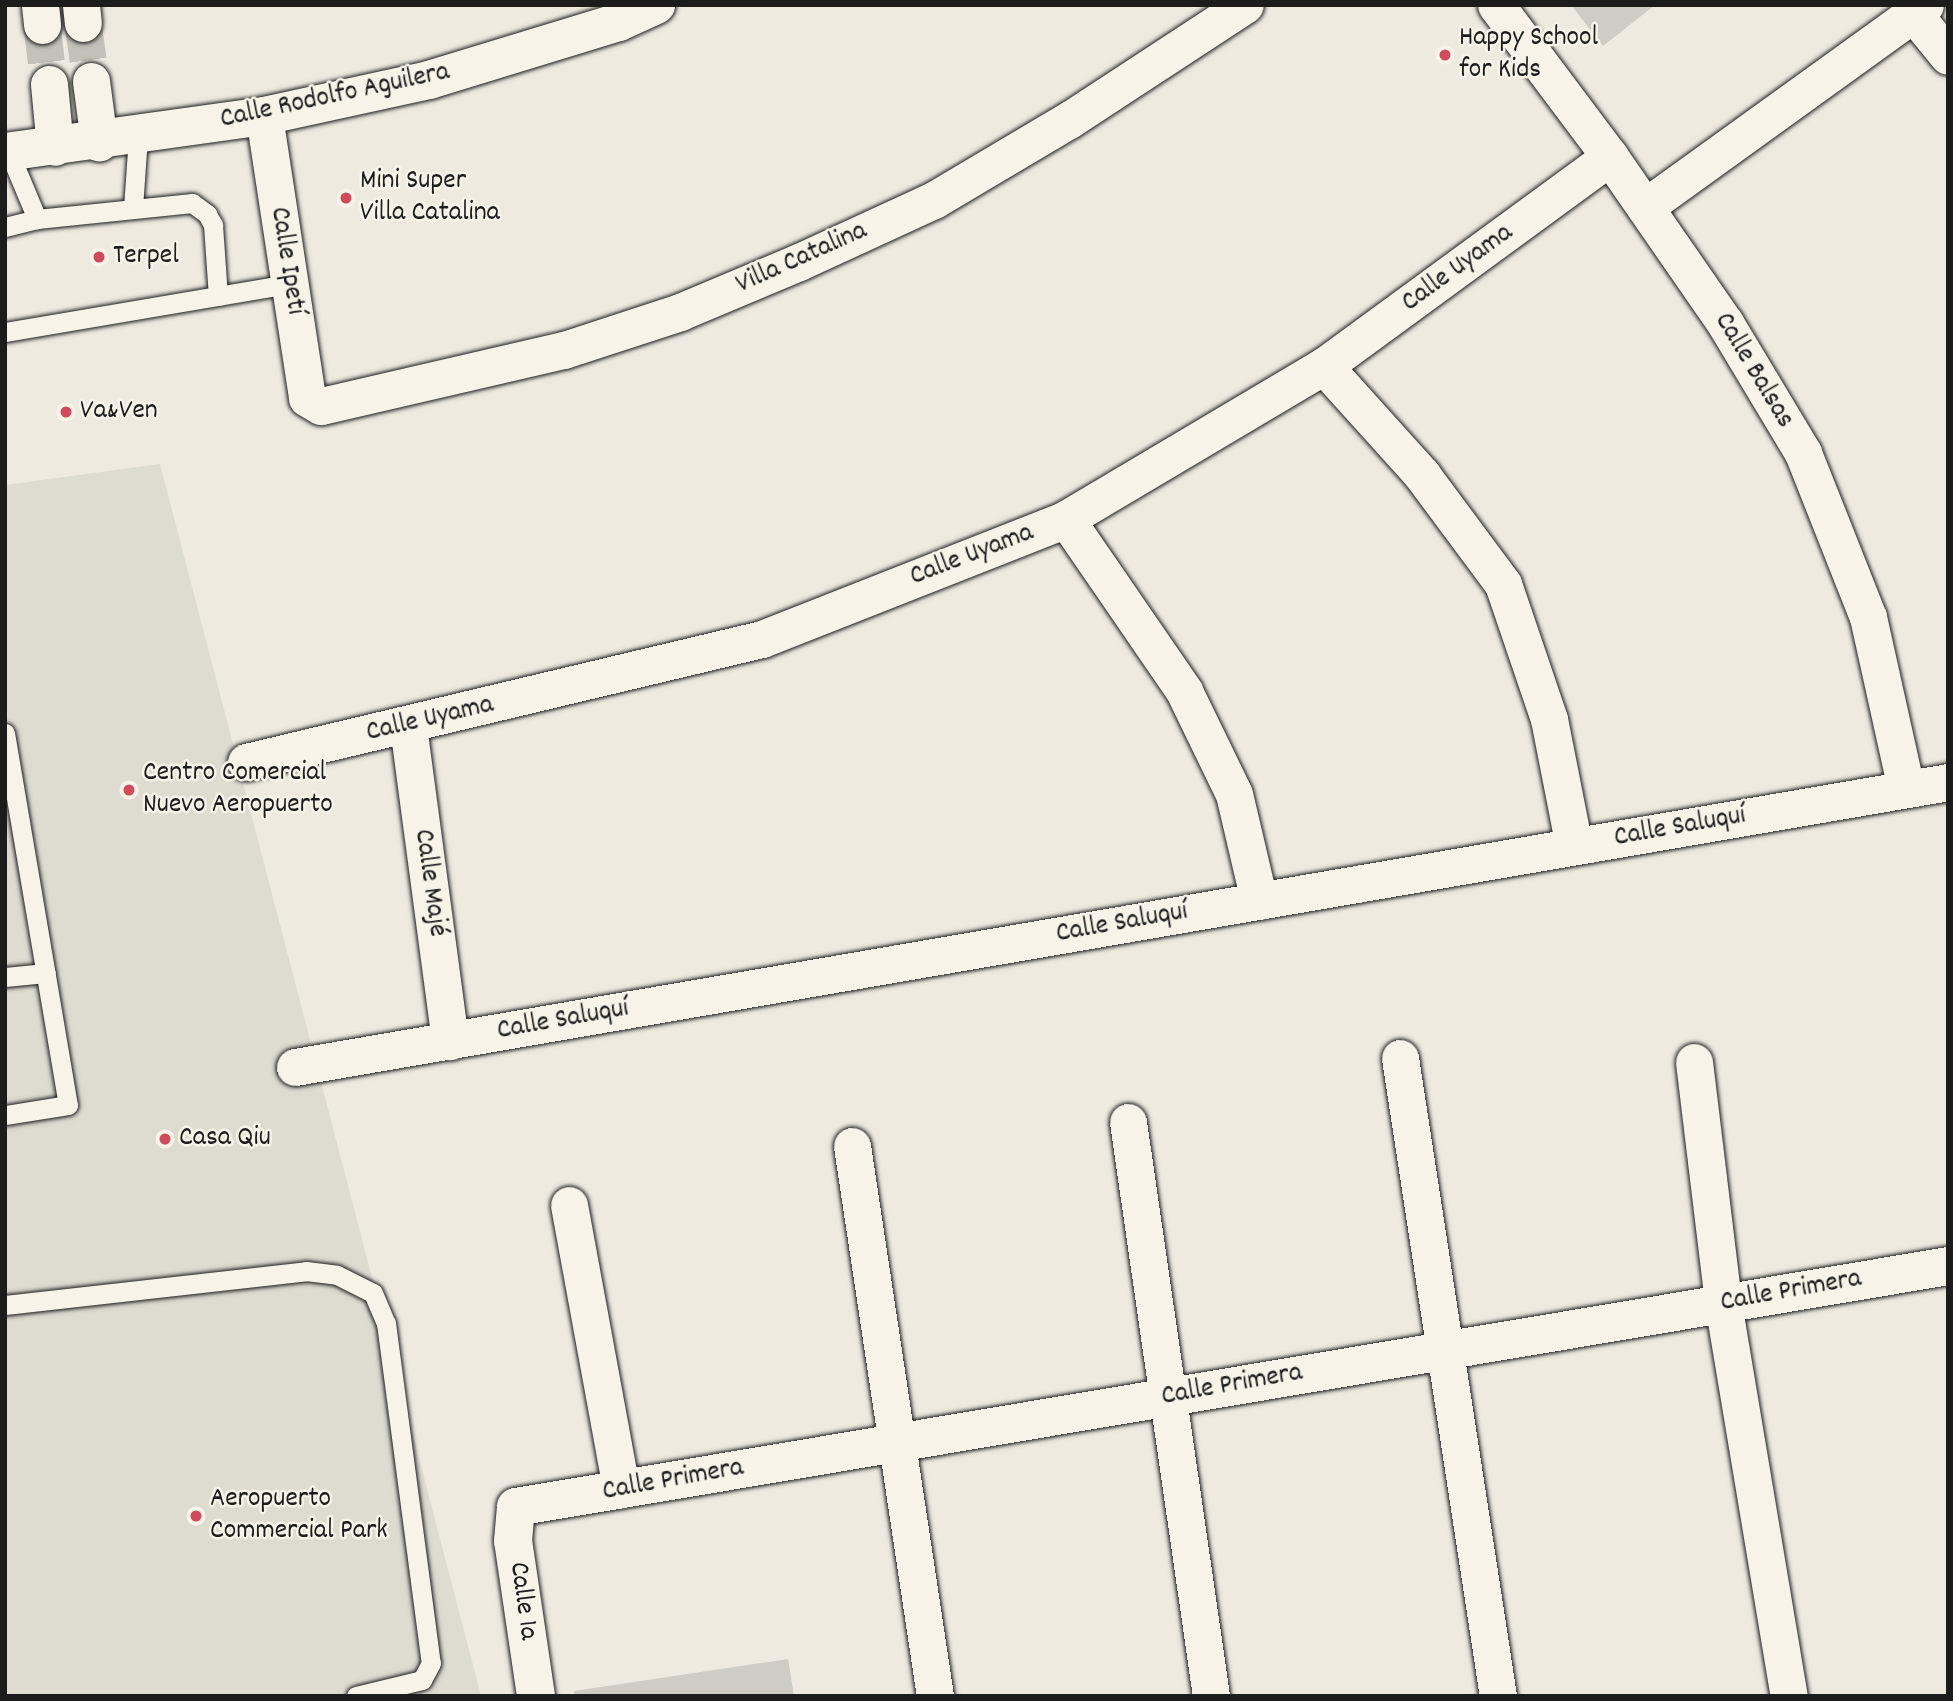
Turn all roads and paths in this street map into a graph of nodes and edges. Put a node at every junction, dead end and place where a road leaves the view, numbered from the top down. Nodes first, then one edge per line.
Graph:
1 (656, 5) edge
2 (1245, 5) edge
3 (1496, 5) edge
4 (1919, 9) edge
5 (616, 13) edge
6 (1948, 55) edge
7 (91, 81) tunnel mouth
8 (48, 84) tunnel mouth
9 (264, 116) junction
10 (138, 136) junction
11 (99, 142) junction
12 (55, 147) junction
13 (7, 152) edge
14 (1610, 157) junction
15 (1645, 207) junction
16 (133, 208) junction
17 (37, 219) junction
18 (5, 227) edge
19 (290, 284) junction
20 (218, 296) junction
21 (5, 332) edge
22 (1324, 366) junction
23 (313, 404) joint
24 (1066, 519) junction
25 (408, 726) junction
26 (5, 733) edge
27 (246, 762) dead end
28 (1948, 782) edge
29 (1906, 788) junction
30 (1574, 846) junction
31 (1259, 901) junction
32 (46, 973) junction
33 (5, 977) edge
34 (450, 1041) junction
35 (1401, 1058) dead end
36 (1694, 1062) dead end
37 (296, 1068) dead end
38 (5, 1115) edge
39 (1128, 1122) dead end
40 (852, 1146) dead end
41 (569, 1205) dead end
42 (1948, 1266) edge
43 (1724, 1303) junction
44 (5, 1305) edge
45 (1448, 1350) junction
46 (1166, 1397) junction
47 (898, 1443) junction
48 (621, 1489) junction
49 (516, 1507) joint
50 (356, 1696) edge
51 (536, 1696) edge
52 (936, 1696) edge
53 (1211, 1696) edge
54 (1498, 1696) edge
55 (1789, 1696) edge

1 - 5 street, Calle Rodolfo Aguilera
2 - 23 street, Villa Catalina
3 - 14 street, Calle Balsas
4 - 6 street
4 - 15 street
5 - 9 street, Calle Rodolfo Aguilera
7 - 11 street
8 - 12 street
9 - 10 street, Calle Rodolfo Aguilera
9 - 19 street, Calle Ipetí
10 - 11 street, Calle Rodolfo Aguilera
10 - 16 lane
11 - 12 street, Calle Rodolfo Aguilera
12 - 13 street, Calle Rodolfo Aguilera
13 - 17 lane
14 - 15 street, Calle Balsas
14 - 22 street, Calle Uyama
15 - 29 street, Calle Balsas
16 - 17 lane
16 - 20 lane
17 - 18 lane
19 - 20 lane
19 - 23 street, Calle Ipetí
20 - 21 lane
22 - 24 street, Calle Uyama
22 - 30 street
24 - 25 street, Calle Uyama
24 - 31 street
25 - 27 street, Calle Uyama
25 - 34 street, Calle Majé
26 - 32 lane
28 - 29 street, Calle Saluquí
29 - 30 street, Calle Saluquí
30 - 31 street, Calle Saluquí
31 - 34 street, Calle Saluquí
32 - 33 lane
32 - 38 lane
34 - 37 street, Calle Saluquí
35 - 45 street
36 - 43 street
39 - 46 street
40 - 47 street
41 - 48 street
42 - 43 street, Calle Primera
43 - 45 street, Calle Primera
43 - 55 street
44 - 50 lane
45 - 46 street, Calle Primera
45 - 54 street
46 - 47 street, Calle Primera
46 - 53 street
47 - 48 street, Calle Primera
47 - 52 street
48 - 49 street, Calle Primera
49 - 51 street, Calle 1a

